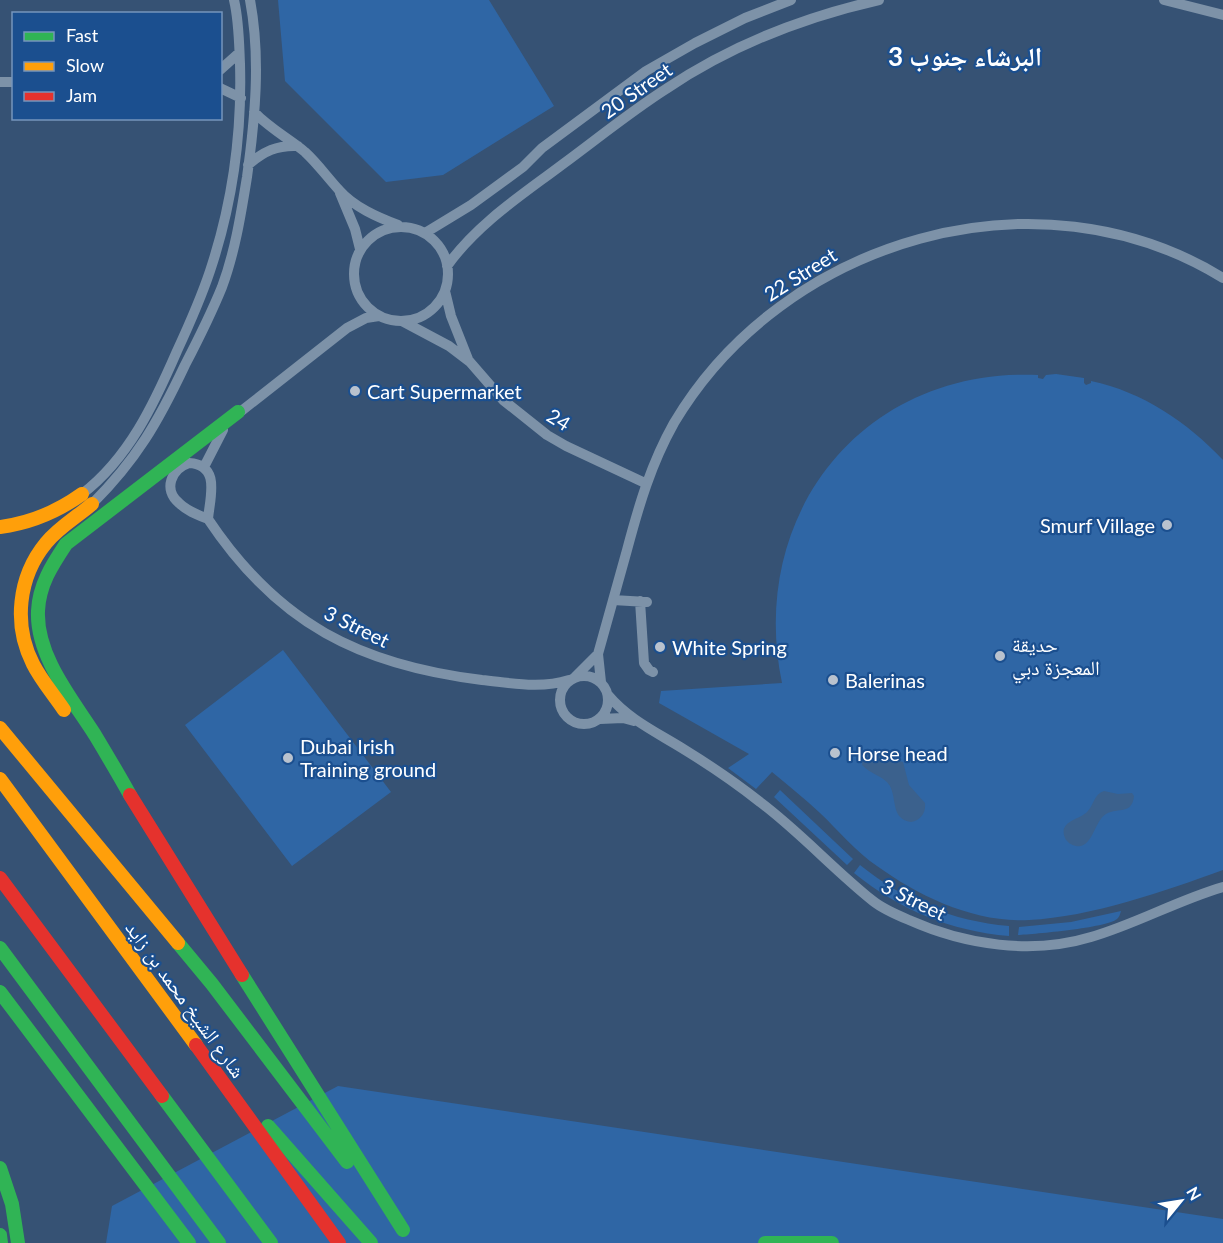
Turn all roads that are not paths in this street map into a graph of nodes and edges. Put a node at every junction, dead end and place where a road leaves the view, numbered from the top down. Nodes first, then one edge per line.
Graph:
1 (234, 0) edge
2 (250, 0) edge
3 (791, 0) edge
4 (879, 0) edge
5 (1164, 0) edge
6 (1223, 15) edge
7 (239, 53) junction
8 (222, 68) edge
9 (222, 89) edge
10 (241, 98) junction
11 (254, 112) junction
12 (298, 146) junction
13 (248, 165) junction
14 (339, 190) junction
15 (403, 226) junction
16 (425, 233) junction
17 (360, 249) junction
18 (447, 266) junction
19 (1223, 278) edge
20 (445, 291) junction
21 (379, 316) junction
22 (402, 321) junction
23 (470, 362) junction
24 (238, 412) junction
25 (204, 467) junction
26 (645, 483) junction
27 (87, 499) junction
28 (208, 519) junction
29 (0, 527) edge
30 (613, 600) junction
31 (598, 654) junction
32 (653, 672) dead end
33 (572, 679) junction
34 (601, 682) junction
35 (533, 686) junction
36 (608, 695) junction
37 (560, 701) junction
38 (600, 719) junction
39 (638, 722) junction
40 (0, 728) edge
41 (0, 779) edge
42 (134, 803) junction
43 (0, 878) edge
44 (1223, 887) edge
45 (0, 948) edge
46 (0, 992) edge
47 (195, 1043) junction
48 (53, 1063) junction
49 (0, 1168) edge
50 (403, 1230) junction
51 (0, 1235) edge
52 (1, 1243) edge
53 (18, 1243) edge
54 (172, 1243) edge
55 (189, 1243) edge
56 (219, 1243) edge
57 (271, 1243) edge
58 (339, 1243) edge
59 (371, 1243) edge
60 (414, 1243) edge
61 (765, 1243) edge
62 (832, 1243) edge

1 - 7 street
2 - 11 street
3 - 16 street, 20 Street
4 - 18 street, 20 Street
5 - 6 street
7 - 8 street
7 - 10 street
9 - 10 street
10 - 27 street
11 - 12 street
11 - 13 street
12 - 13 street
12 - 14 street
13 - 27 street
14 - 15 street
14 - 17 street
15 - 16 street
15 - 17 street
16 - 18 street
17 - 21 street
18 - 20 street
19 - 26 street, 22 Street
20 - 22 street
20 - 23 street, 24
21 - 22 street
21 - 24 street
22 - 23 street, 24
23 - 26 street, 24
24 - 25 street
24 - 42 main road
25 - 28 street
25 - 28 street, 3 Street
26 - 30 street, 22 Street
27 - 29 main road
27 - 42 main road
28 - 35 street, 3 Street
30 - 31 street, 22 Street
30 - 32 street
31 - 33 street, 22 Street
31 - 34 street, 22 Street
33 - 34 street
33 - 35 street, 3 Street
33 - 37 street
34 - 36 street
35 - 37 street, 3 Street
36 - 38 street
36 - 39 street, 3 Street
37 - 38 street
38 - 39 street, 3 Street
39 - 44 street, 3 Street
40 - 50 main road
41 - 47 main road, شارع الشيخ محمد بن زايد
42 - 50 main road
43 - 57 main road
45 - 56 main road
46 - 48 main road
47 - 58 main road, شارع الشيخ محمد بن زايد
47 - 59 main road
48 - 54 main road
48 - 55 main road
49 - 53 main road
50 - 60 main road
51 - 52 main road
61 - 62 main road

